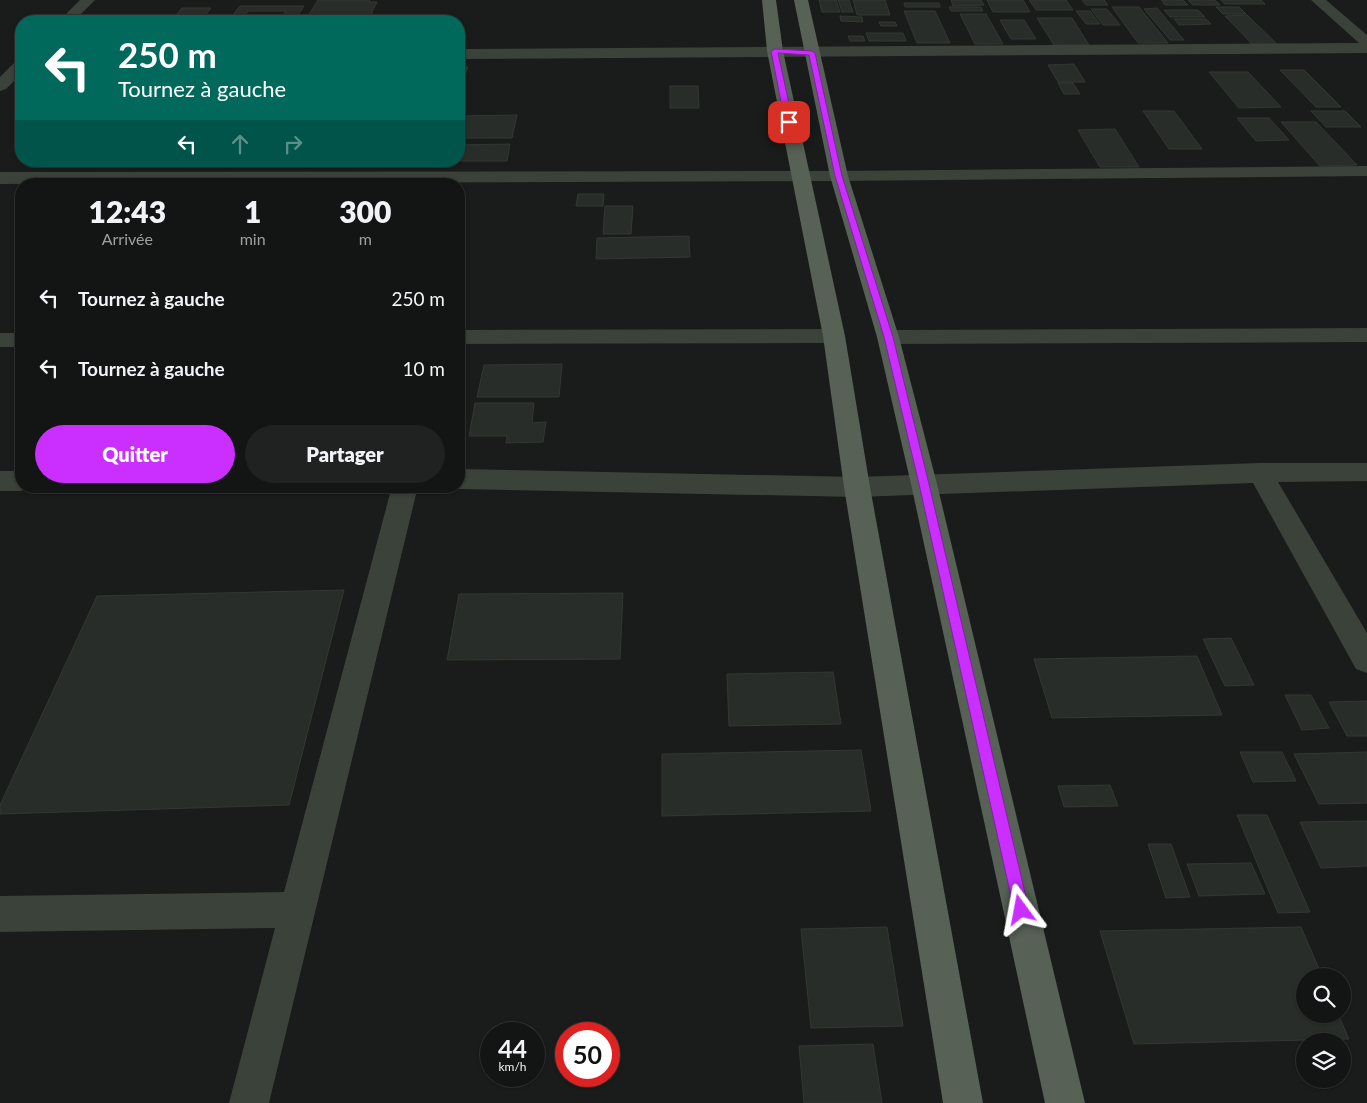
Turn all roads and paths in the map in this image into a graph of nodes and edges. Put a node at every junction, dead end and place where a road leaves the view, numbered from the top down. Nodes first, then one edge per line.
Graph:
1 (88, 0) edge
2 (770, 0) edge
3 (801, 0) edge
4 (1318, 0) edge
5 (72, 15) edge
6 (1367, 43) edge
7 (1367, 48) edge
8 (775, 51) junction
9 (812, 53) junction
10 (465, 54) edge
11 (15, 72) edge
12 (0, 86) edge
13 (1367, 171) edge
14 (800, 175) junction
15 (838, 176) junction
16 (0, 178) edge
17 (1367, 335) edge
18 (834, 336) junction
19 (888, 337) junction
20 (465, 338) edge
21 (0, 340) edge
22 (15, 340) edge
23 (1367, 472) edge
24 (1260, 473) junction
25 (465, 479) edge
26 (0, 481) edge
27 (15, 481) edge
28 (924, 484) junction
29 (857, 487) junction
30 (403, 493) edge
31 (1367, 660) edge
32 (298, 910) junction
33 (0, 914) edge
34 (249, 1103) edge
35 (963, 1103) edge
36 (1065, 1103) edge

1 - 5 street
2 - 8 main road
3 - 9 main road
4 - 6 street
7 - 9 street
8 - 9 street
8 - 10 street
8 - 14 main road
9 - 15 main road
11 - 12 street
13 - 15 street
14 - 15 street
14 - 16 street
14 - 18 main road
15 - 19 main road
17 - 19 street
18 - 20 street
18 - 29 main road
19 - 28 main road
21 - 22 street
23 - 24 street
24 - 28 street
24 - 31 street
25 - 29 street
26 - 27 street
28 - 29 street
28 - 36 main road
29 - 35 main road
30 - 32 street
32 - 33 street
32 - 34 street

